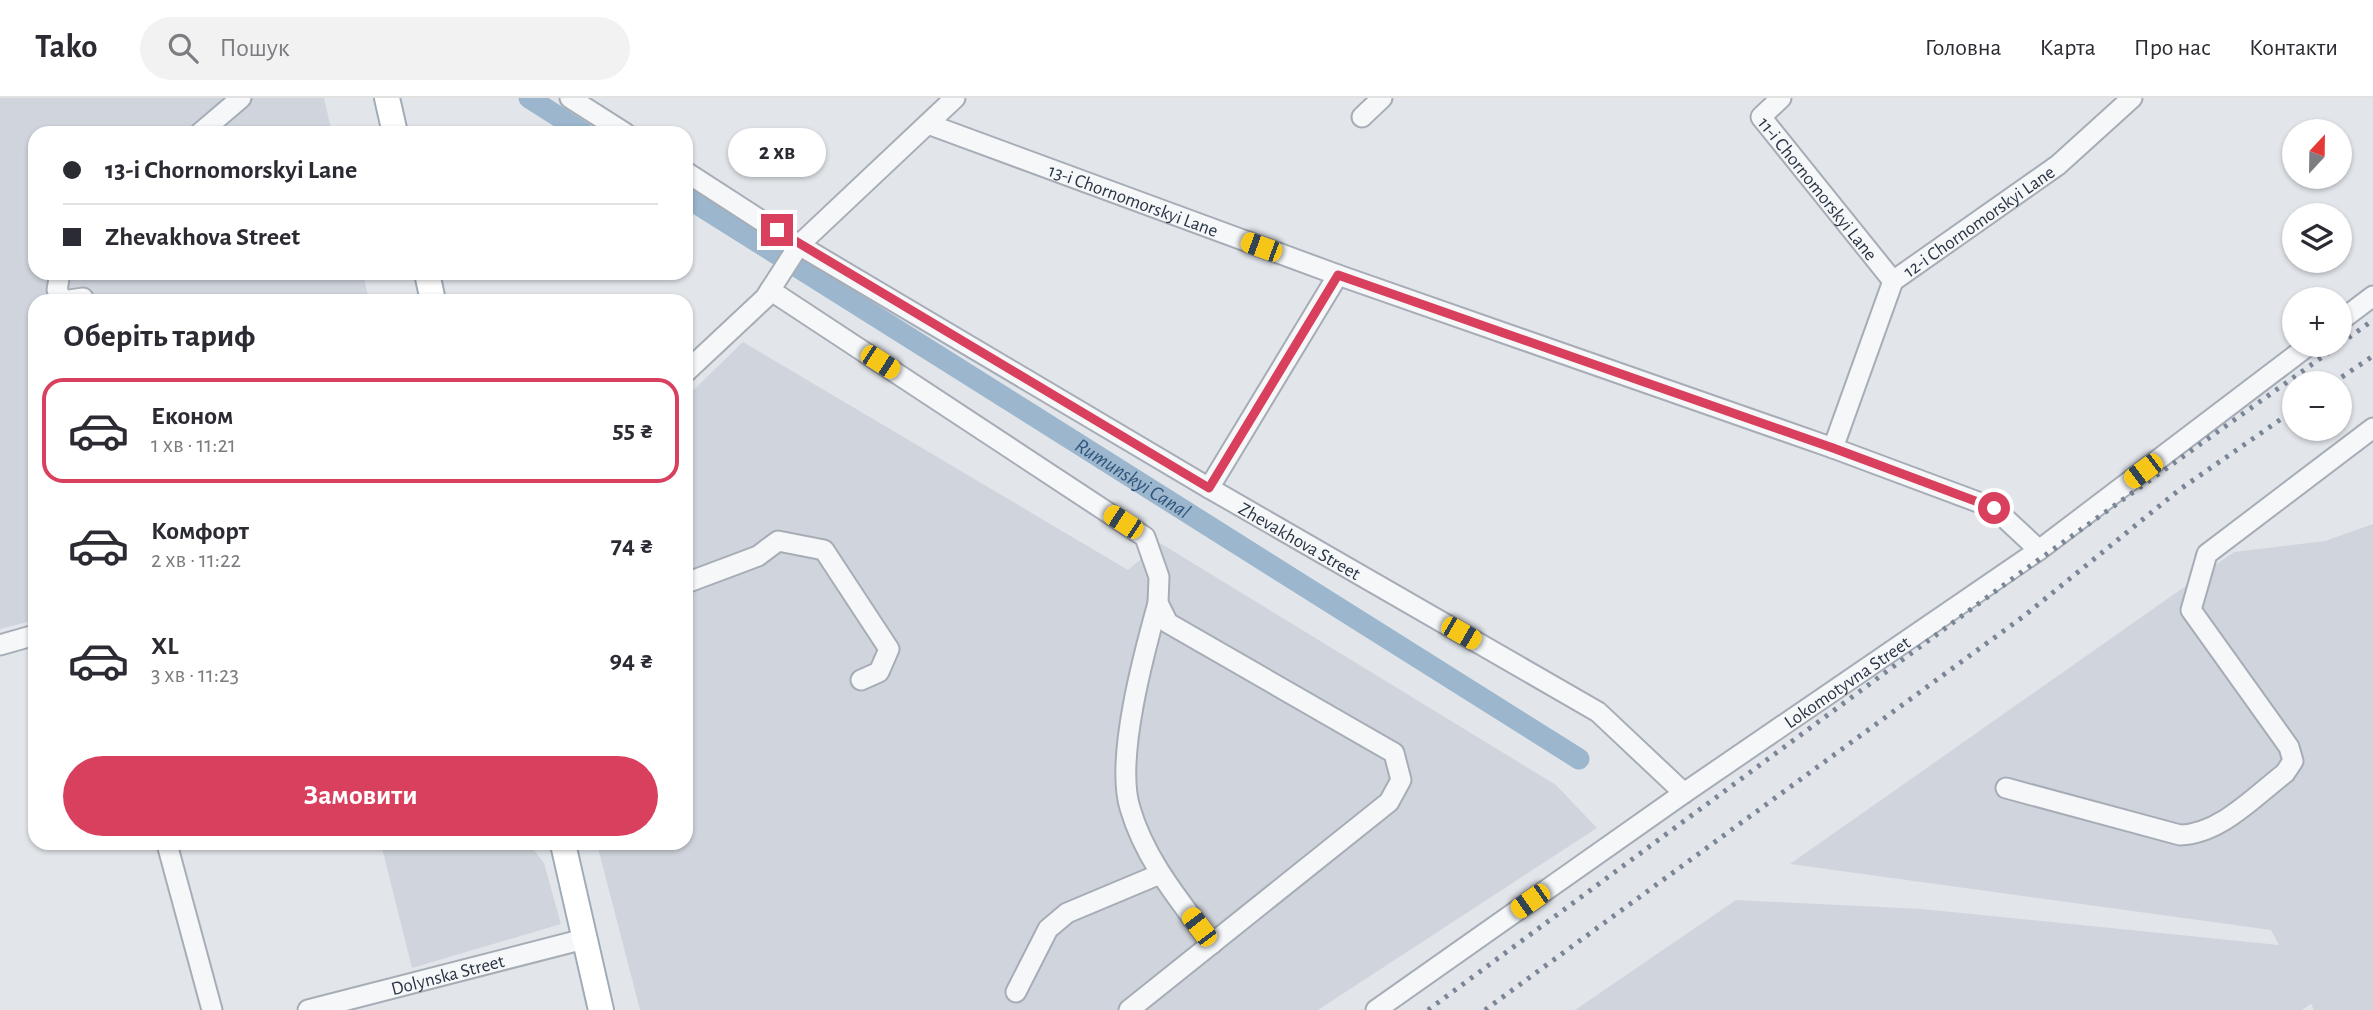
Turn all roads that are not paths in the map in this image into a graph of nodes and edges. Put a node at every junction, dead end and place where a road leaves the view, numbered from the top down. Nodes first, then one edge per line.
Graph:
1 (241, 98) edge
2 (387, 98) edge
3 (570, 98) edge
4 (955, 98) edge
5 (1382, 98) edge
6 (1781, 98) edge
7 (2132, 98) edge
8 (1362, 117) dead end
9 (928, 124) junction
10 (208, 126) edge
11 (393, 126) edge
12 (614, 126) edge
13 (693, 177) edge
14 (799, 245) junction
15 (1338, 275) junction
16 (1893, 281) junction
17 (770, 290) junction
18 (2373, 296) edge
19 (2352, 312) edge
20 (2293, 357) edge
21 (693, 365) edge
22 (2373, 428) edge
23 (1833, 448) junction
24 (1209, 488) junction
25 (2039, 550) junction
26 (693, 580) edge
27 (1158, 603) junction
28 (28, 637) edge
29 (0, 645) edge
30 (861, 680) dead end
31 (2006, 788) dead end
32 (1684, 793) junction
33 (169, 850) edge
34 (564, 850) edge
35 (1160, 874) junction
36 (584, 939) junction
37 (1212, 944) junction
38 (1016, 992) dead end
39 (212, 1010) edge
40 (309, 1010) edge
41 (601, 1010) edge
42 (1129, 1010) edge
43 (1377, 1010) edge

1 - 10 street
2 - 11 main road
3 - 12 street
4 - 9 street
5 - 8 street
6 - 16 street, 11-i Chornomorskyi Lane
7 - 16 street, 12-i Chornomorskyi Lane
9 - 14 street
9 - 15 street, 13-i Chornomorskyi Lane
13 - 14 street, Zhevakhova Street
14 - 17 street
14 - 24 street, Zhevakhova Street
15 - 23 street, 13-i Chornomorskyi Lane
15 - 24 street
16 - 23 street, 12-i Chornomorskyi Lane
17 - 21 street
17 - 27 street
18 - 19 street
20 - 25 street, Lokomotyvna Street
22 - 31 street
23 - 25 street, 13-i Chornomorskyi Lane
24 - 32 street, Zhevakhova Street
25 - 32 street, Lokomotyvna Street
26 - 30 street
27 - 35 street
27 - 37 street
28 - 29 street
32 - 43 street, Lokomotyvna Street
33 - 39 street
34 - 36 main road
35 - 37 street
35 - 38 street
36 - 40 street, Dolynska Street
36 - 41 main road
37 - 42 street

